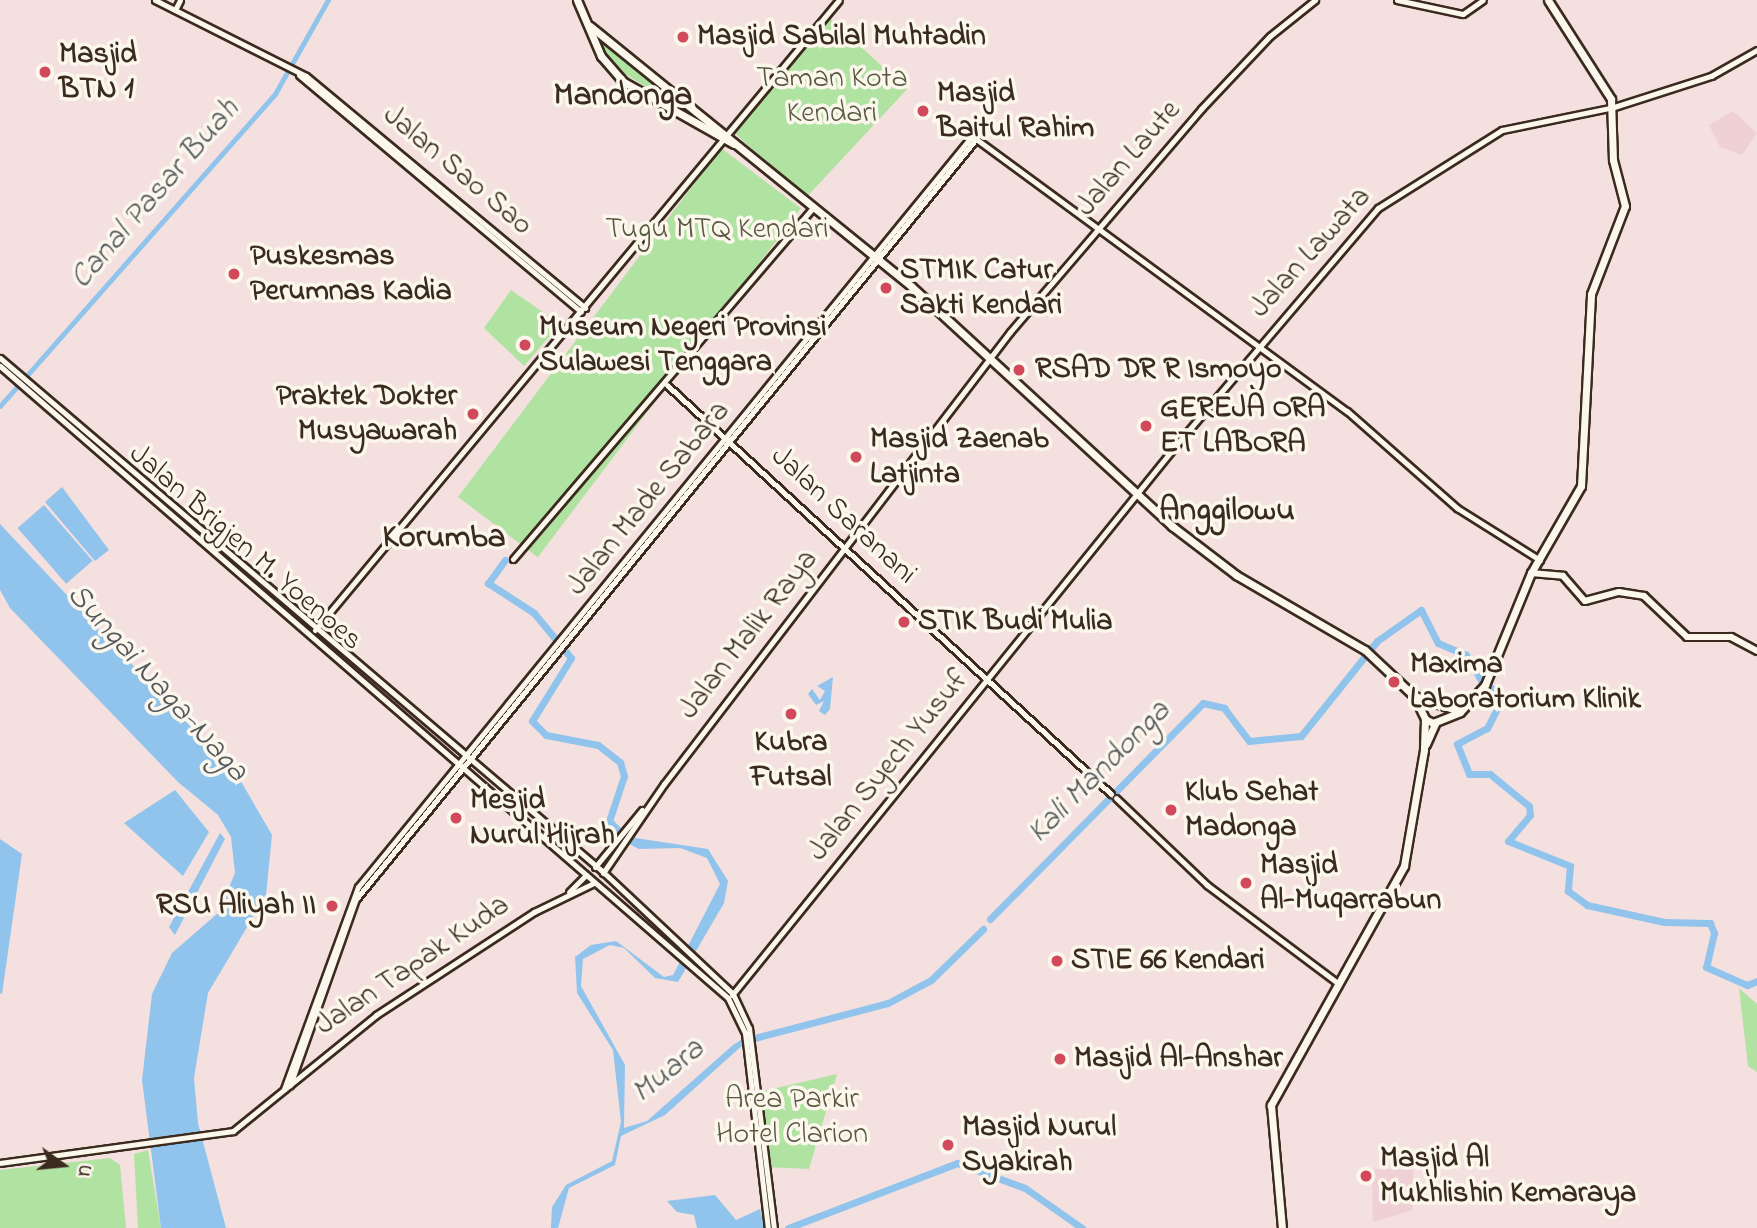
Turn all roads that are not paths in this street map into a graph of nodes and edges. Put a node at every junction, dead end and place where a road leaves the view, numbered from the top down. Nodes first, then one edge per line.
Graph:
1 (155, 0) edge
2 (180, 0) edge
3 (577, 0) edge
4 (839, 0) edge
5 (1315, 0) edge
6 (1397, 0) edge
7 (1483, 0) edge
8 (1548, 0) edge
9 (175, 10) junction
10 (590, 26) junction
11 (600, 33) junction
12 (592, 39) junction
13 (1757, 50) edge
14 (1614, 107) junction
15 (724, 137) junction
16 (813, 208) junction
17 (1098, 229) junction
18 (874, 257) junction
19 (583, 310) junction
20 (1259, 346) junction
21 (0, 358) edge
22 (989, 358) junction
23 (0, 366) edge
24 (16, 377) junction
25 (667, 385) junction
26 (726, 437) junction
27 (1137, 496) junction
28 (648, 532) junction
29 (845, 548) junction
30 (513, 559) dead end
31 (1540, 560) junction
32 (233, 563) junction
33 (1531, 573) junction
34 (315, 630) junction
35 (551, 651) junction
36 (1757, 651) edge
37 (987, 682) junction
38 (1414, 696) junction
39 (1435, 707) junction
40 (1460, 712) junction
41 (1424, 717) junction
42 (1437, 722) junction
43 (1424, 750) junction
44 (461, 760) junction
45 (620, 843) junction
46 (592, 865) junction
47 (603, 873) junction
48 (584, 874) junction
49 (594, 883) junction
50 (569, 892) junction
51 (677, 948) junction
52 (1339, 985) junction
53 (731, 996) junction
54 (749, 1046) junction
55 (287, 1087) junction
56 (0, 1163) edge
57 (768, 1228) edge
58 (774, 1228) edge
59 (1282, 1228) edge

1 - 9 street, Jalan Sao Sao
2 - 9 street
3 - 10 highway
4 - 15 street
5 - 17 street, Jalan Laute
6 - 7 street
8 - 14 highway
9 - 19 street, Jalan Sao Sao
10 - 11 highway
10 - 12 highway
11 - 12 highway
11 - 15 highway
12 - 15 highway
13 - 14 street, Jalan Lawata
14 - 20 street, Jalan Lawata
14 - 31 highway
15 - 16 highway
15 - 19 street
16 - 18 highway
16 - 25 street
17 - 18 street, Jalan Made Sabara
17 - 20 street
17 - 22 street, Jalan Laute
18 - 22 highway
18 - 26 street, Jalan Made Sabara
19 - 34 street
20 - 27 street, Jalan Lawata
20 - 31 street
21 - 24 street, Jalan Brigjen M. Yoenoes
22 - 27 highway
22 - 29 street, Jalan Malik Raya
23 - 24 street, Jalan Brigjen M. Yoenoes
24 - 32 street, Jalan Brigjen M. Yoenoes
25 - 26 street, Jalan Saranani
25 - 30 street
26 - 28 street, Jalan Made Sabara
26 - 29 street, Jalan Saranani
27 - 37 street, Jalan Syech Yusuf
27 - 38 highway
28 - 35 street, Jalan Made Sabara
28 - 35 street, Jalan Made Sabara
29 - 37 street, Jalan Saranani
29 - 45 street, Jalan Malik Raya
31 - 33 highway
32 - 34 street, Jalan Brigjen M. Yoenoes
32 - 44 street, Jalan Brigjen M. Yoenoes
33 - 36 main road
33 - 40 highway
34 - 44 street, Jalan Brigjen M. Yoenoes
35 - 44 street, Jalan Made Sabara
37 - 52 street, Jalan Saranani
37 - 53 street, Jalan Syech Yusuf
38 - 39 highway
38 - 41 highway
39 - 40 highway
39 - 41 highway
39 - 42 highway
40 - 42 highway
41 - 42 highway
41 - 43 highway
42 - 43 highway
43 - 52 highway
44 - 46 street
44 - 48 street
44 - 55 street, Jalan Made Sabara
45 - 46 street, Jalan Tapak Kuda
45 - 47 street
46 - 47 street
46 - 48 street, Jalan Tapak Kuda
47 - 49 street
47 - 51 street
48 - 49 street
48 - 50 street, Jalan Tapak Kuda
49 - 50 street, Jalan Tapak Kuda
49 - 51 street
50 - 55 street, Jalan Tapak Kuda
51 - 53 street
52 - 59 highway
53 - 54 street
54 - 57 street
54 - 58 street
55 - 56 street, Jalan Tapak Kuda

